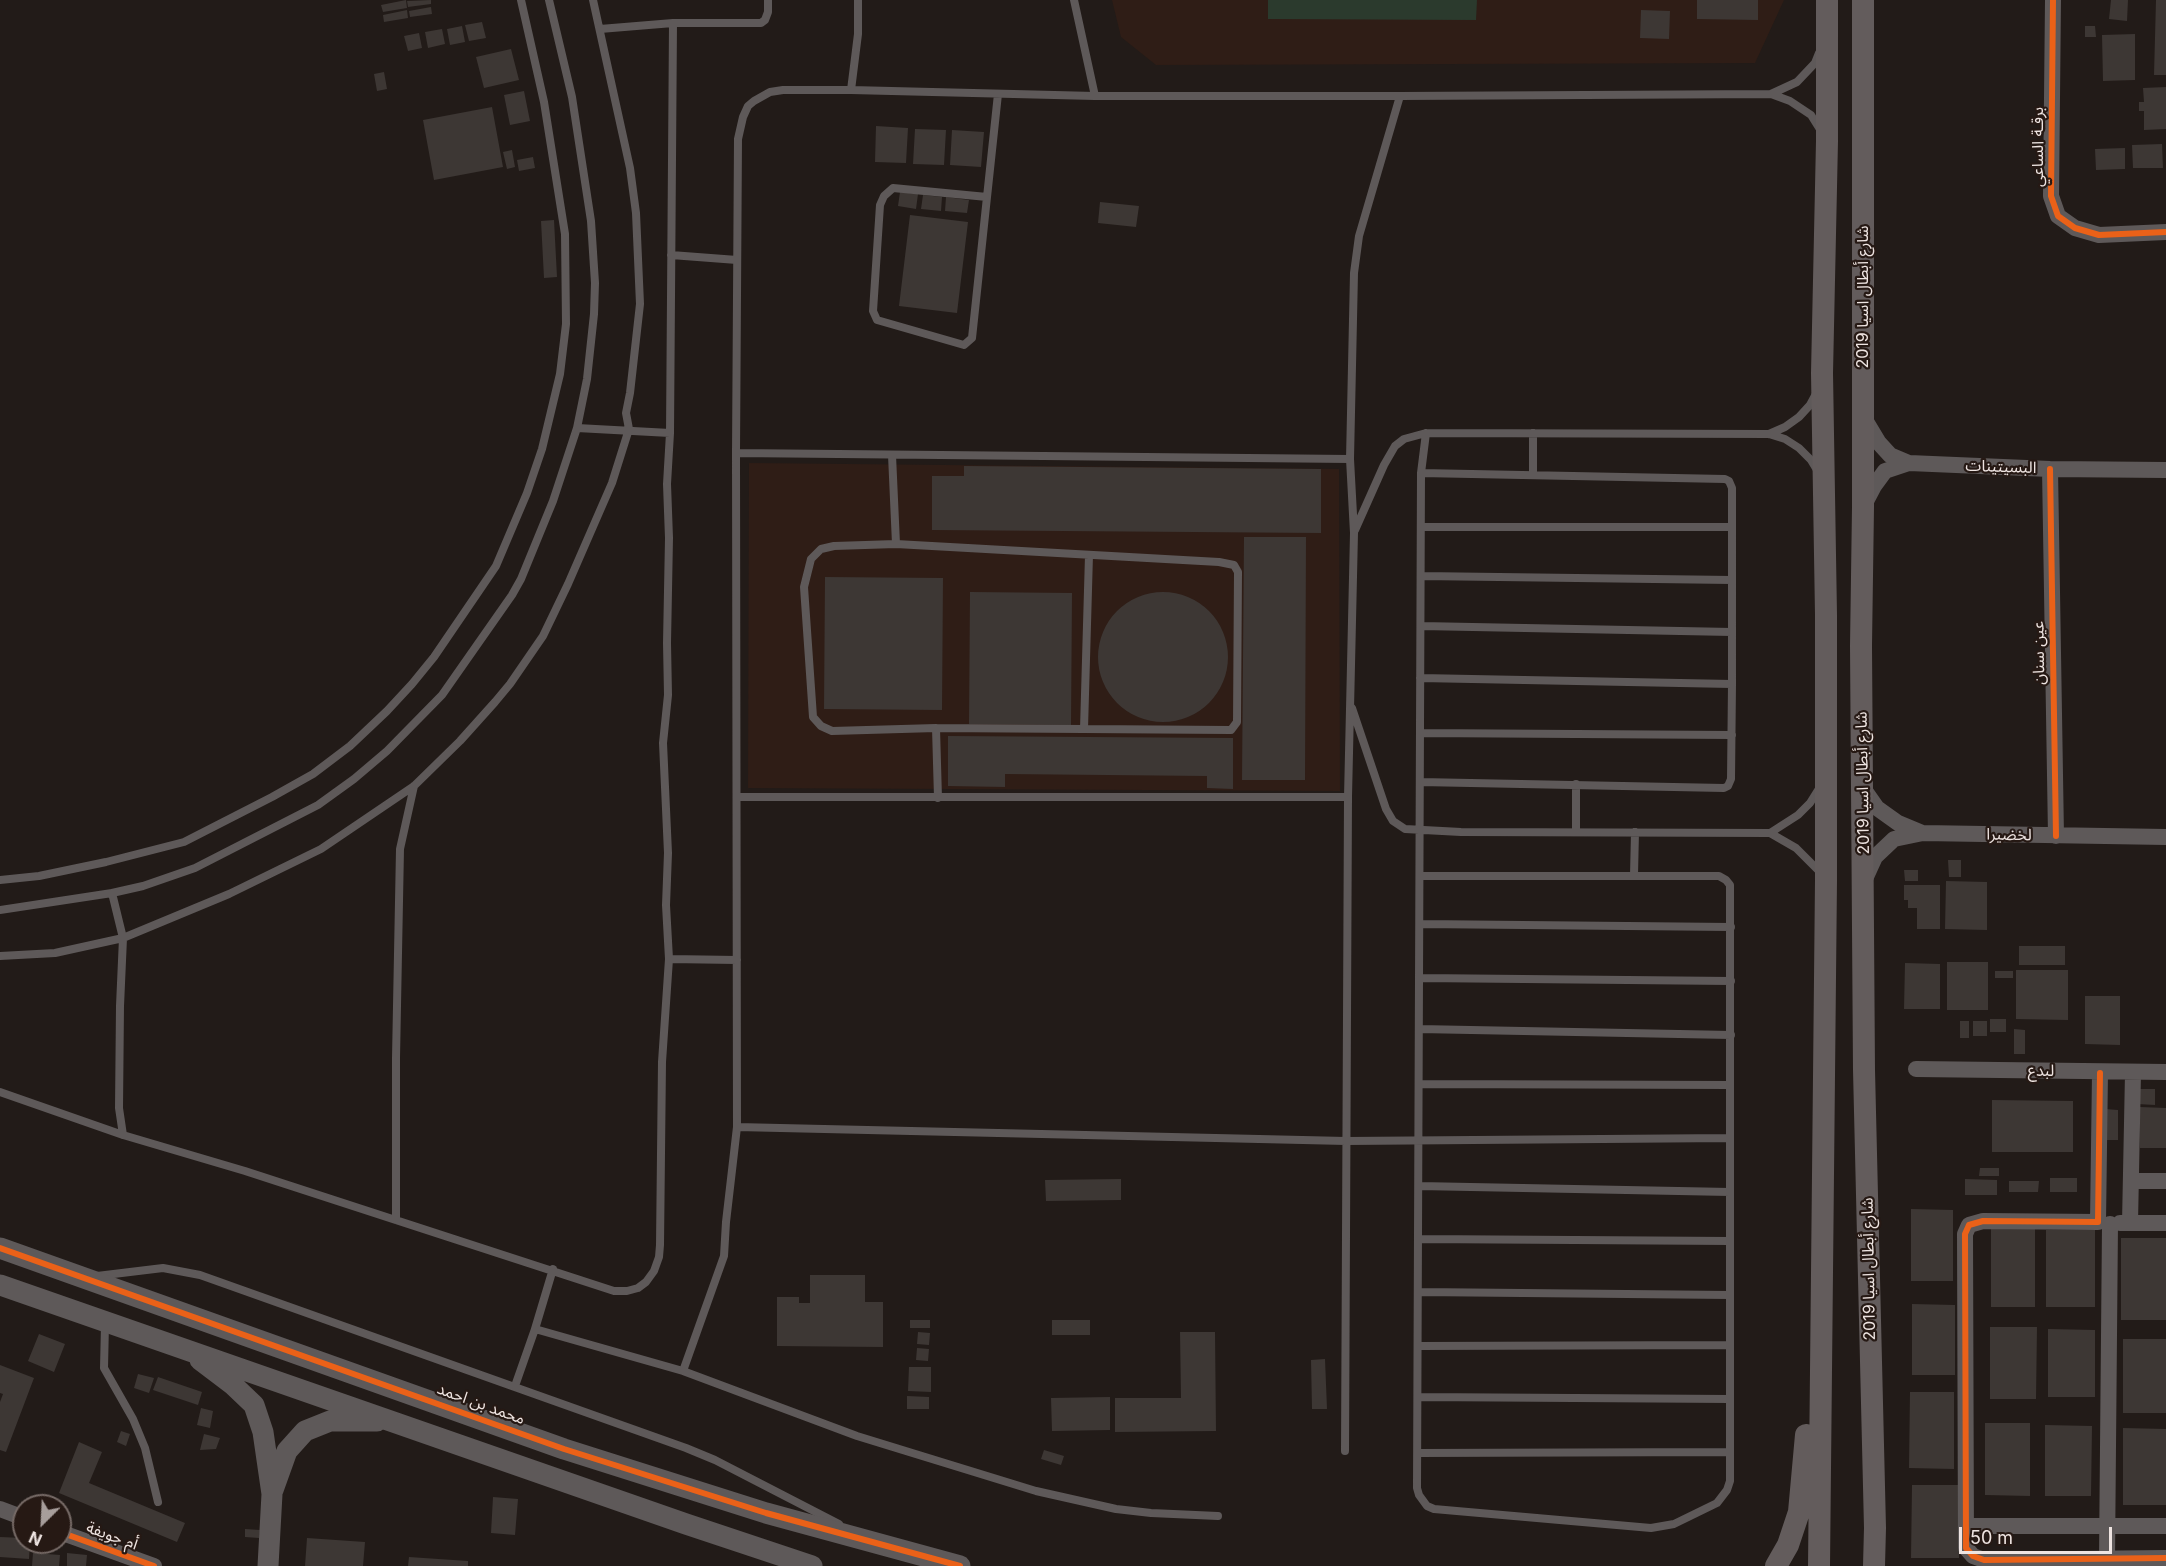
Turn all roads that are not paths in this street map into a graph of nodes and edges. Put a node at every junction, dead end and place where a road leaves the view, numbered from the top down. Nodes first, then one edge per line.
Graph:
1 (521, 0) edge
2 (549, 0) edge
3 (593, 0) edge
4 (768, 0) edge
5 (858, 0) edge
6 (1074, 0) edge
7 (1827, 0) edge
8 (1863, 0) edge
9 (2053, 0) edge
10 (673, 23) junction
11 (600, 28) junction
12 (1827, 36) junction
13 (851, 90) junction
14 (998, 94) junction
15 (1771, 94) junction
16 (1095, 96) junction
17 (1400, 96) junction
18 (1827, 141) junction
19 (987, 197) junction
20 (2166, 232) edge
21 (671, 255) junction
22 (737, 260) junction
23 (1822, 373) junction
24 (1863, 417) junction
25 (577, 428) junction
26 (629, 429) junction
27 (670, 433) junction
28 (1426, 433) junction
29 (1533, 433) junction
30 (1769, 434) junction
31 (736, 453) junction
32 (892, 455) junction
33 (1350, 459) junction
34 (1909, 463) junction
35 (2050, 469) junction
36 (2166, 470) edge
37 (1421, 473) junction
38 (1533, 475) junction
39 (1824, 490) junction
40 (1863, 507) junction
41 (1421, 527) junction
42 (1731, 527) junction
43 (1354, 533) junction
44 (896, 544) junction
45 (1089, 555) junction
46 (1420, 576) junction
47 (1732, 580) junction
48 (1421, 626) junction
49 (1732, 632) junction
50 (1420, 678) junction
51 (1732, 684) junction
52 (1350, 702) junction
53 (936, 728) junction
54 (1084, 729) junction
55 (1420, 733) junction
56 (1732, 735) junction
57 (1825, 774) junction
58 (1420, 782) junction
59 (1576, 784) junction
60 (414, 786) junction
61 (1863, 788) junction
62 (736, 797) junction
63 (1348, 797) junction
64 (938, 798) junction
65 (1420, 830) junction
66 (1576, 831) junction
67 (1635, 832) junction
68 (1770, 833) junction
69 (1923, 833) junction
70 (2056, 836) junction
71 (2166, 837) edge
72 (1634, 875) junction
73 (1420, 876) junction
74 (0, 880) edge
75 (1826, 880) junction
76 (1864, 882) junction
77 (112, 893) junction
78 (0, 910) edge
79 (1420, 924) junction
80 (1731, 927) junction
81 (123, 938) junction
82 (0, 956) edge
83 (669, 959) junction
84 (737, 960) junction
85 (1420, 978) junction
86 (1731, 981) junction
87 (1419, 1029) junction
88 (1731, 1035) junction
89 (1916, 1069) dead end
90 (2166, 1072) edge
91 (2100, 1073) junction
92 (2133, 1073) junction
93 (1419, 1084) junction
94 (1730, 1085) junction
95 (0, 1092) edge
96 (737, 1127) junction
97 (123, 1135) junction
98 (1419, 1138) junction
99 (1731, 1138) junction
100 (1346, 1140) junction
101 (2131, 1181) junction
102 (2166, 1181) edge
103 (1419, 1186) junction
104 (1730, 1192) junction
105 (396, 1220) junction
106 (2130, 1222) junction
107 (2104, 1223) junction
108 (2166, 1223) edge
109 (1419, 1239) junction
110 (1730, 1241) junction
111 (0, 1248) edge
112 (553, 1269) junction
113 (83, 1277) junction
114 (0, 1285) edge
115 (1419, 1292) junction
116 (1730, 1295) junction
117 (105, 1320) junction
118 (535, 1329) junction
119 (1821, 1342) junction
120 (1730, 1345) junction
121 (180, 1346) junction
122 (1419, 1346) junction
123 (683, 1371) junction
124 (515, 1386) junction
125 (1418, 1396) junction
126 (1730, 1399) junction
127 (396, 1422) junction
128 (1820, 1425) junction
129 (1345, 1451) dead end
130 (1730, 1452) junction
131 (1418, 1453) junction
132 (272, 1494) junction
133 (158, 1502) dead end
134 (1218, 1516) dead end
135 (1967, 1526) junction
136 (2166, 1526) edge
137 (2107, 1527) junction
138 (1875, 1528) junction
139 (72, 1538) edge
140 (871, 1542) junction
141 (2107, 1558) junction
142 (2166, 1558) edge
143 (117, 1560) edge
144 (154, 1566) edge
145 (268, 1566) edge
146 (812, 1566) edge
147 (960, 1566) edge
148 (1776, 1566) edge
149 (1819, 1566) edge
150 (1833, 1566) edge
151 (1874, 1566) edge
152 (1881, 1566) edge

1 - 74 lane
2 - 25 lane
3 - 11 lane
4 - 10 lane
5 - 13 lane
6 - 16 lane
7 - 12 main road
8 - 24 main road, شارع أبطال اسيا 2019
9 - 20 street, برقـة الساعي
10 - 11 lane
10 - 21 lane
11 - 26 lane
12 - 15 lane
12 - 18 main road
13 - 14 lane
13 - 22 lane
14 - 16 lane
14 - 19 lane
15 - 17 lane
15 - 18 lane
16 - 17 lane
17 - 33 lane
18 - 23 main road
19 - 19 lane
21 - 22 lane
21 - 27 lane
22 - 31 lane
23 - 30 lane
23 - 39 main road
24 - 34 street, البسيتينات
24 - 40 main road, شارع أبطال اسيا 2019
25 - 26 lane
25 - 77 lane
26 - 27 lane
26 - 60 lane
27 - 83 lane
28 - 29 lane
28 - 37 lane
28 - 43 lane
29 - 30 lane
29 - 38 lane
30 - 39 lane
31 - 32 lane
31 - 62 lane
32 - 33 lane
32 - 44 lane
33 - 43 lane
34 - 35 street, البسيتينات
34 - 40 street, البسيتينات
35 - 36 street, البسيتينات
35 - 70 street, عين سنان
37 - 38 lane
37 - 41 lane
38 - 42 lane
39 - 57 main road
40 - 61 main road, شارع أبطال اسيا 2019
41 - 42 lane
41 - 46 lane
42 - 47 lane
43 - 52 lane
44 - 45 lane
44 - 53 lane
45 - 54 lane
45 - 54 lane
46 - 47 lane
46 - 48 lane
47 - 49 lane
48 - 49 lane
48 - 50 lane
49 - 51 lane
50 - 51 lane
50 - 55 lane
51 - 56 lane
52 - 63 lane
52 - 65 lane
53 - 54 lane
53 - 64 lane
55 - 56 lane
55 - 58 lane
56 - 59 lane
57 - 68 lane
57 - 75 main road
58 - 59 lane
58 - 65 lane
59 - 66 lane
60 - 81 lane
60 - 105 lane
61 - 69 street, لخضيرا
61 - 76 main road, شارع أبطال اسيا 2019
62 - 64 lane
62 - 84 lane
63 - 64 lane
63 - 100 lane
65 - 66 lane
65 - 73 lane
66 - 67 lane
67 - 68 lane
67 - 72 lane
68 - 75 lane
69 - 70 street, لخضيرا
69 - 76 street, لخضيرا
70 - 71 street, لخضيرا
72 - 73 lane
72 - 80 lane
73 - 79 lane
75 - 119 main road
76 - 138 main road, شارع أبطال اسيا 2019
77 - 78 lane
77 - 81 lane
79 - 80 lane
79 - 85 lane
80 - 86 lane
81 - 82 lane
81 - 97 lane
83 - 84 lane
83 - 112 lane
84 - 96 lane
85 - 86 lane
85 - 87 lane
86 - 88 lane
87 - 88 lane
87 - 93 lane
88 - 94 lane
89 - 91 street, لبدع
90 - 92 street, لبدع
91 - 92 street, لبدع
91 - 107 street
92 - 101 street
93 - 94 lane
93 - 98 lane
94 - 99 lane
95 - 97 lane
96 - 100 lane
96 - 123 lane
97 - 105 lane
98 - 99 lane
98 - 100 lane
98 - 103 lane
99 - 104 lane
100 - 129 lane
101 - 102 street
101 - 106 street
103 - 104 lane
103 - 109 lane
104 - 110 lane
105 - 112 lane
106 - 107 street
106 - 108 street
107 - 135 street
107 - 137 street
109 - 110 lane
109 - 115 lane
110 - 116 lane
111 - 113 street, محمد بن احمد
112 - 118 lane
113 - 124 lane
113 - 140 street, محمد بن احمد
114 - 117 street
115 - 116 lane
115 - 122 lane
116 - 120 lane
117 - 121 street
117 - 133 lane
118 - 123 lane
118 - 124 lane
119 - 128 main road
119 - 148 main road
120 - 122 lane
120 - 126 lane
121 - 127 street
121 - 132 street
122 - 125 lane
123 - 134 lane
124 - 140 lane
125 - 126 lane
125 - 131 lane
126 - 130 lane
127 - 132 street
127 - 146 street
128 - 149 main road
128 - 150 main road
130 - 131 lane
130 - 131 lane
132 - 145 street
135 - 137 street
135 - 141 street
136 - 137 street
137 - 141 street
138 - 151 main road, شارع أبطال اسيا 2019
138 - 152 main road
139 - 143 street, أم جويفة
140 - 147 street, محمد بن احمد
141 - 142 street
143 - 144 street, أم جويفة

